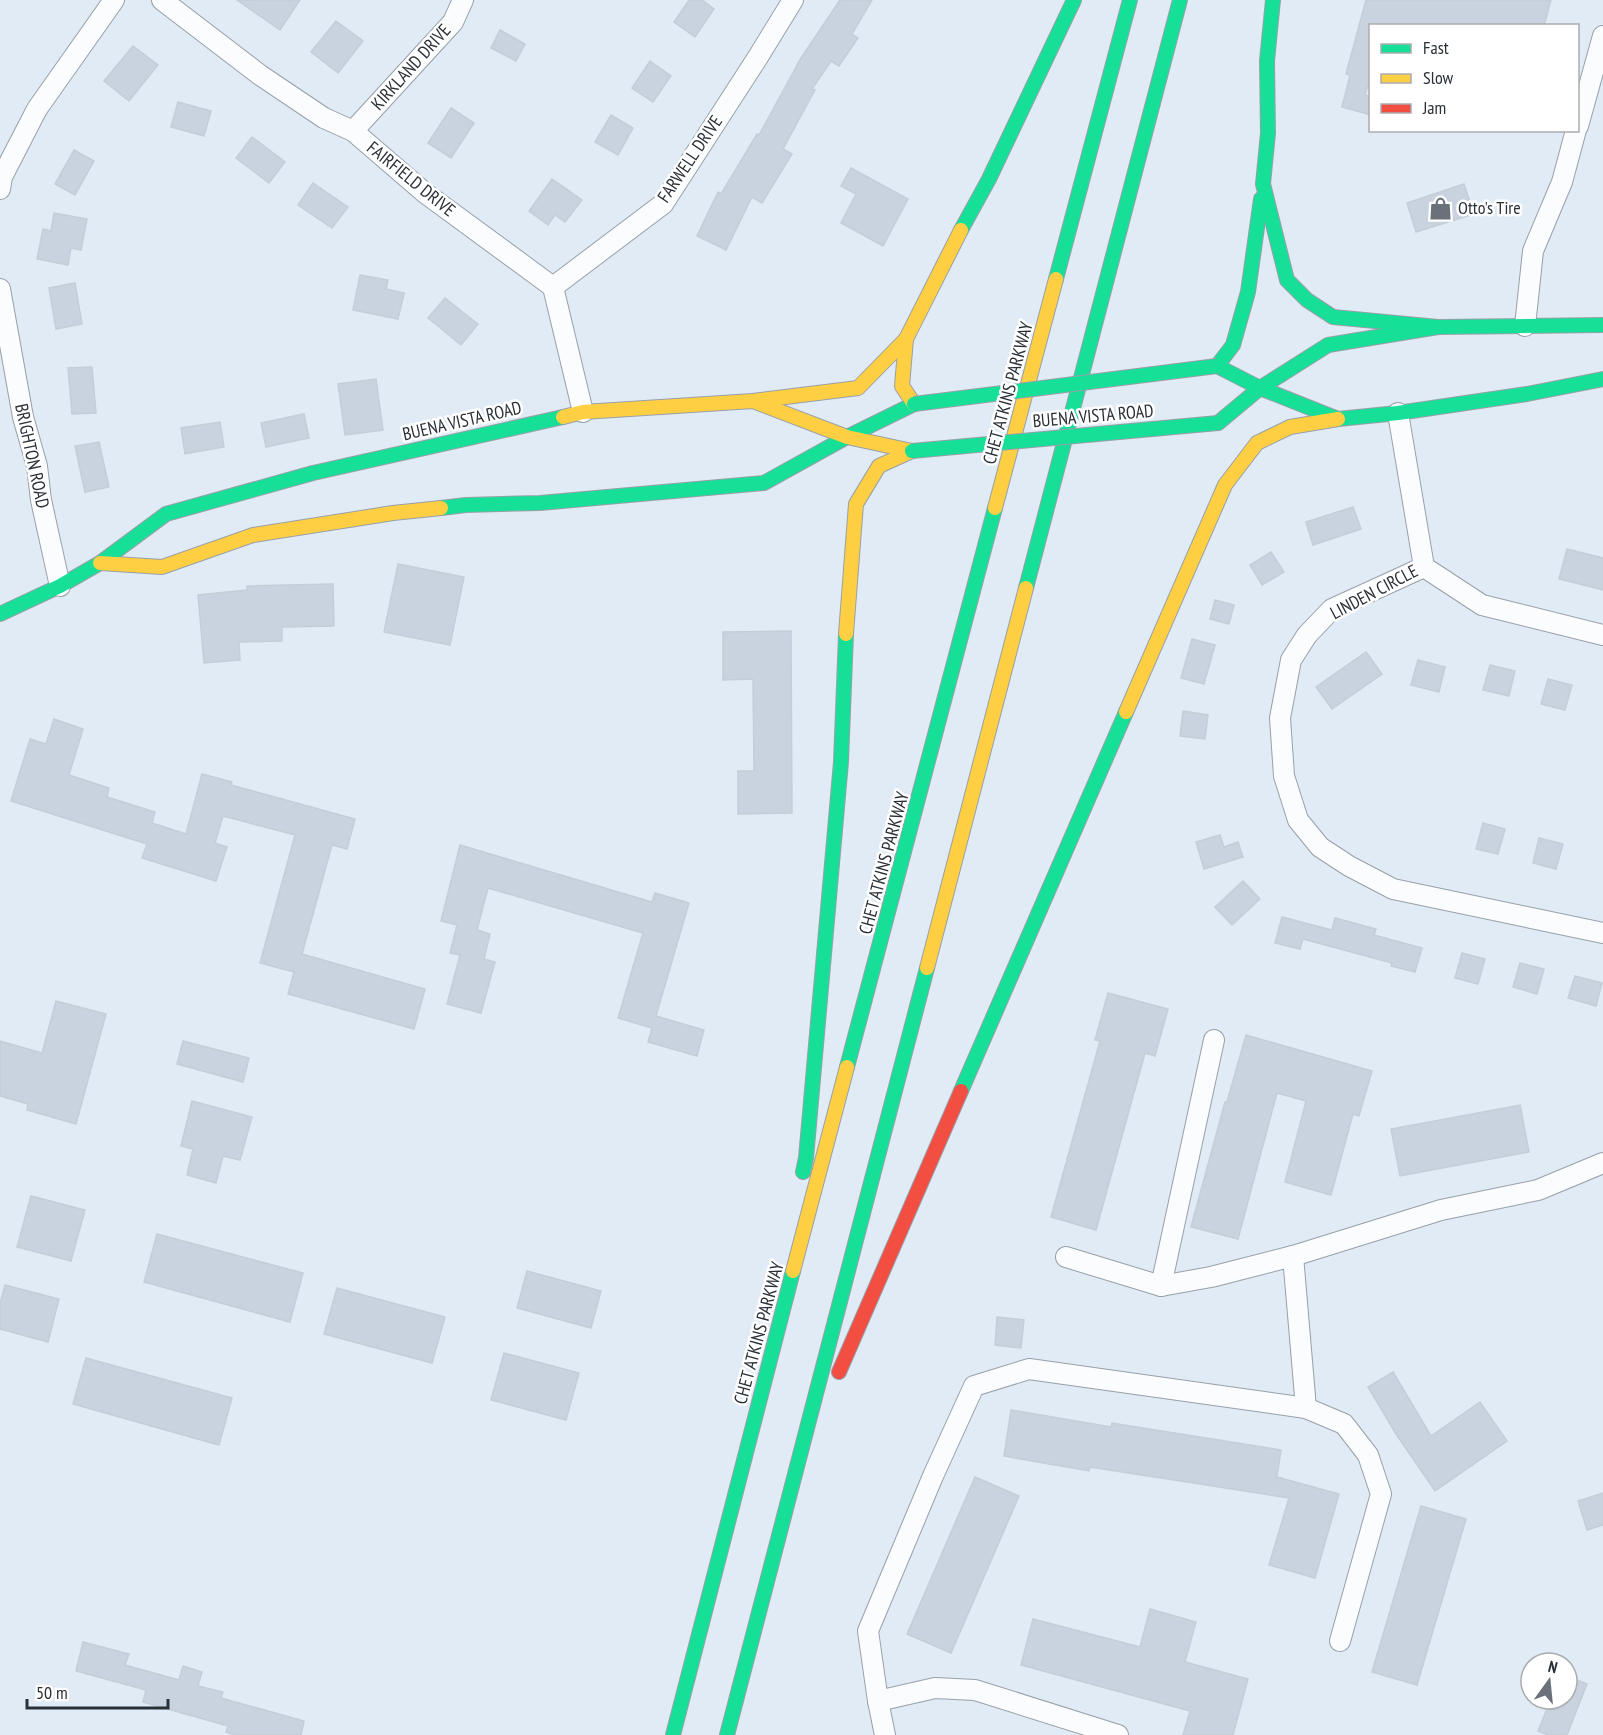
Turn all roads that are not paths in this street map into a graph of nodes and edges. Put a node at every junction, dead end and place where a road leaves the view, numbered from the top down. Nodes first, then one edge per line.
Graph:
1 (114, 0) edge
2 (162, 0) edge
3 (463, 0) edge
4 (793, 0) edge
5 (1074, 0) edge
6 (1130, 0) edge
7 (1180, 0) edge
8 (1273, 0) edge
9 (1603, 36) edge
10 (1579, 122) edge
11 (353, 131) junction
12 (1575, 132) edge
13 (1263, 184) junction
14 (0, 189) edge
15 (553, 287) junction
16 (0, 289) edge
17 (1603, 325) edge
18 (1525, 326) junction
19 (1438, 327) junction
20 (906, 339) junction
21 (1217, 366) junction
22 (1603, 379) edge
23 (1260, 388) junction
24 (753, 401) junction
25 (914, 404) junction
26 (583, 412) junction
27 (1398, 413) junction
28 (1338, 419) junction
29 (848, 437) junction
30 (912, 452) junction
31 (100, 563) junction
32 (1424, 567) junction
33 (60, 586) junction
34 (0, 614) edge
35 (1603, 635) edge
36 (1603, 933) edge
37 (1214, 1040) dead end
38 (1603, 1163) edge
39 (801, 1181) dead end
40 (796, 1205) dead end
41 (1293, 1256) junction
42 (1066, 1257) dead end
43 (1161, 1286) junction
44 (1306, 1408) junction
45 (800, 1461) junction
46 (738, 1483) junction
47 (1340, 1641) dead end
48 (878, 1701) junction
49 (673, 1735) edge
50 (727, 1735) edge
51 (885, 1735) edge
52 (1118, 1735) edge

1 - 14 street
2 - 11 street, FAIRFIELD DRIVE
3 - 11 street, KIRKLAND DRIVE
4 - 15 street, FARWELL DRIVE
5 - 20 main road
6 - 46 main road, CHET ATKINS PARKWAY
7 - 45 main road
8 - 13 main road
9 - 10 street
11 - 15 street, FAIRFIELD DRIVE
12 - 18 street
13 - 19 main road
13 - 21 main road
15 - 26 street
16 - 33 street, BRIGHTON ROAD
17 - 18 main road, BUENA VISTA ROAD
18 - 19 main road, BUENA VISTA ROAD
19 - 23 main road, BUENA VISTA ROAD
20 - 24 main road
20 - 25 main road
21 - 23 main road
21 - 25 main road, BUENA VISTA ROAD, bridge
22 - 27 main road
23 - 28 main road
23 - 30 main road, BUENA VISTA ROAD, bridge
24 - 26 main road, BUENA VISTA ROAD
24 - 29 main road, BUENA VISTA ROAD
25 - 29 main road, BUENA VISTA ROAD
26 - 31 main road, BUENA VISTA ROAD
27 - 28 main road
27 - 32 street, LINDEN CIRCLE
28 - 45 main road
29 - 30 main road, BUENA VISTA ROAD
29 - 31 main road, BUENA VISTA ROAD
30 - 39 main road
31 - 33 main road, BUENA VISTA ROAD
32 - 35 street
32 - 36 street, LINDEN CIRCLE
33 - 34 main road, BUENA VISTA ROAD
37 - 43 street
38 - 41 street
40 - 46 main road
41 - 43 street
41 - 44 street
42 - 43 street
44 - 47 street
44 - 48 street
45 - 50 main road
46 - 49 main road, CHET ATKINS PARKWAY
48 - 51 street
48 - 52 street

